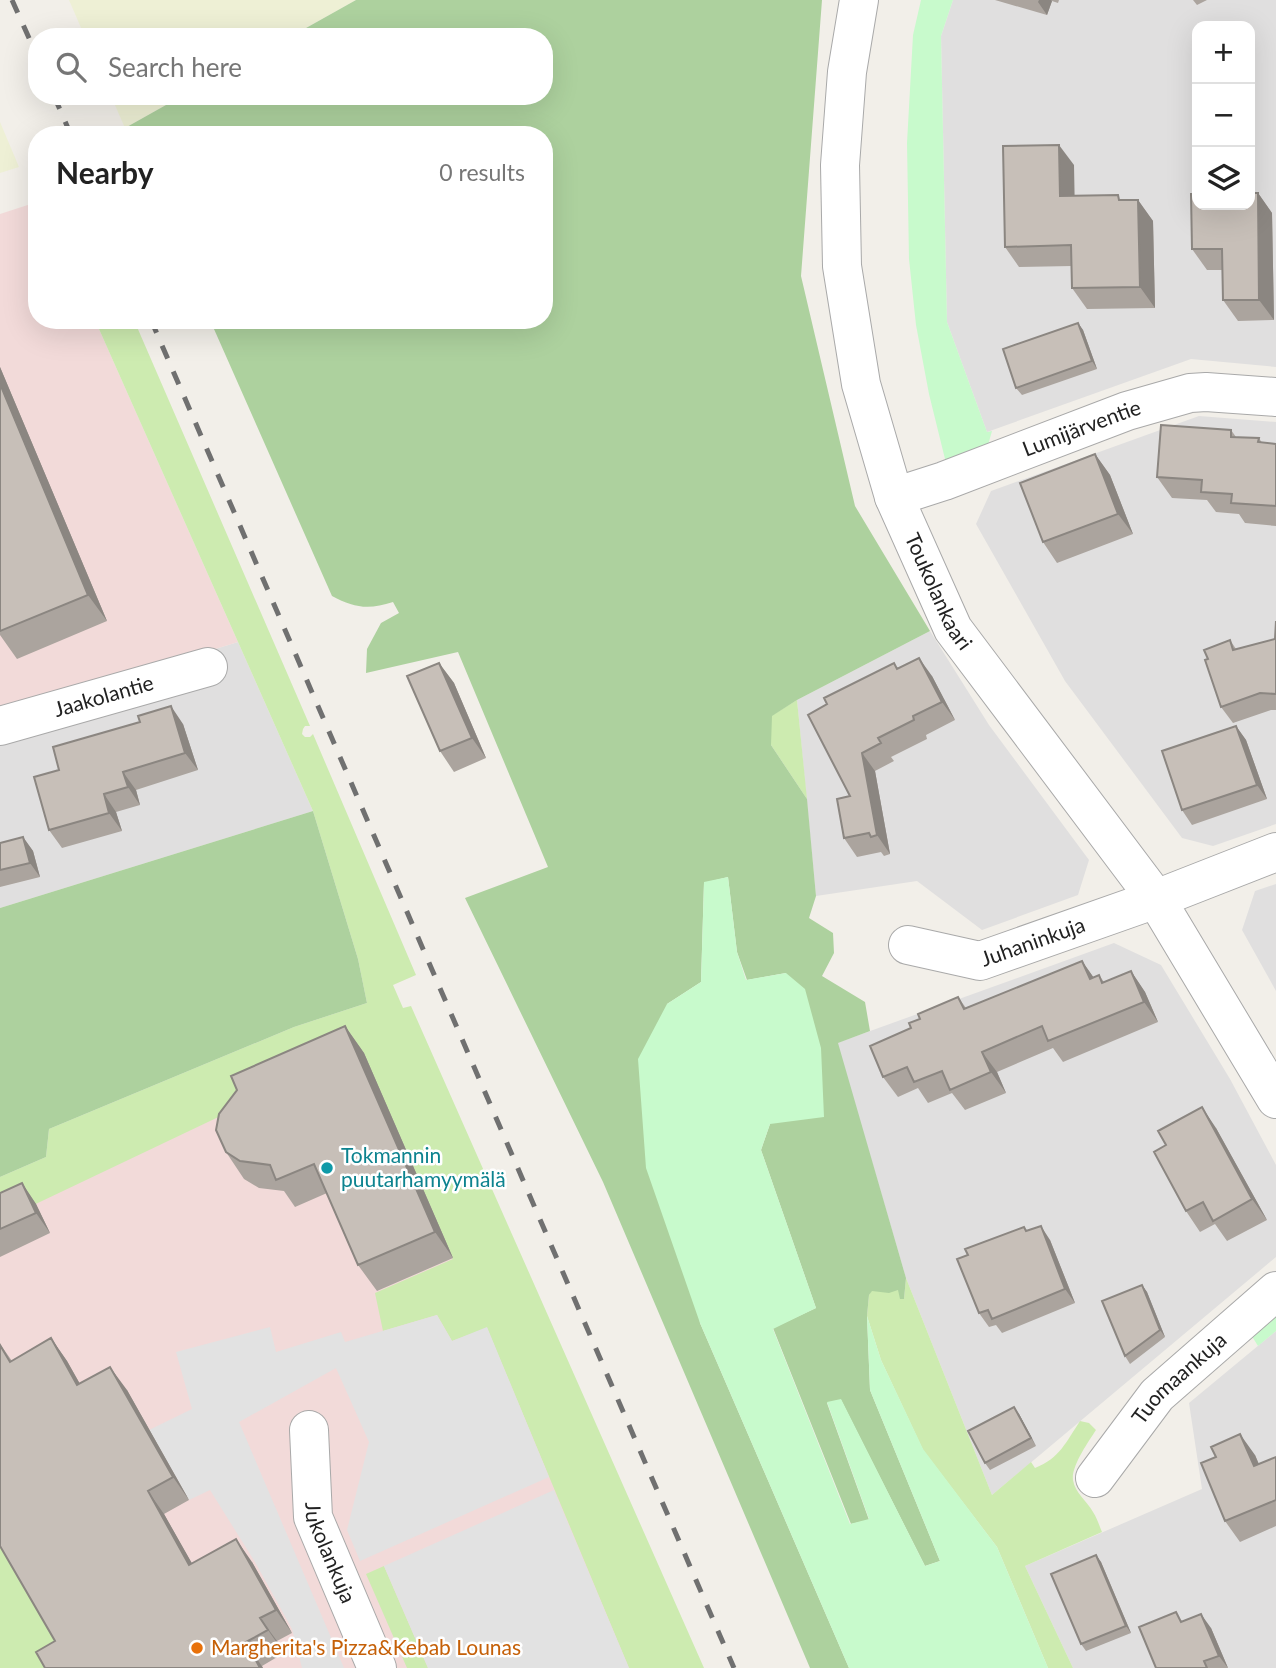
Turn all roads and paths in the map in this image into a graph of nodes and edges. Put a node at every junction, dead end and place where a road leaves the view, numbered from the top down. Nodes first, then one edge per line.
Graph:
1 (859, 0) edge
2 (1276, 397) edge
3 (894, 497) junction
4 (208, 667) dead end
5 (0, 726) edge
6 (1276, 852) edge
7 (1156, 899) junction
8 (908, 946) dead end
9 (1276, 1099) edge
10 (1276, 1291) edge
11 (309, 1430) dead end
12 (1095, 1478) dead end
13 (377, 1668) edge

1 - 3 street, Toukolankaari
2 - 3 street, Lumijärventie
3 - 7 street, Toukolankaari
4 - 5 street, Jaakolantie
6 - 7 street, Juhaninkuja
7 - 8 street, Juhaninkuja
7 - 9 street, Toukolankaari
10 - 12 street, Tuomaankuja
11 - 13 street, Jukolankuja

